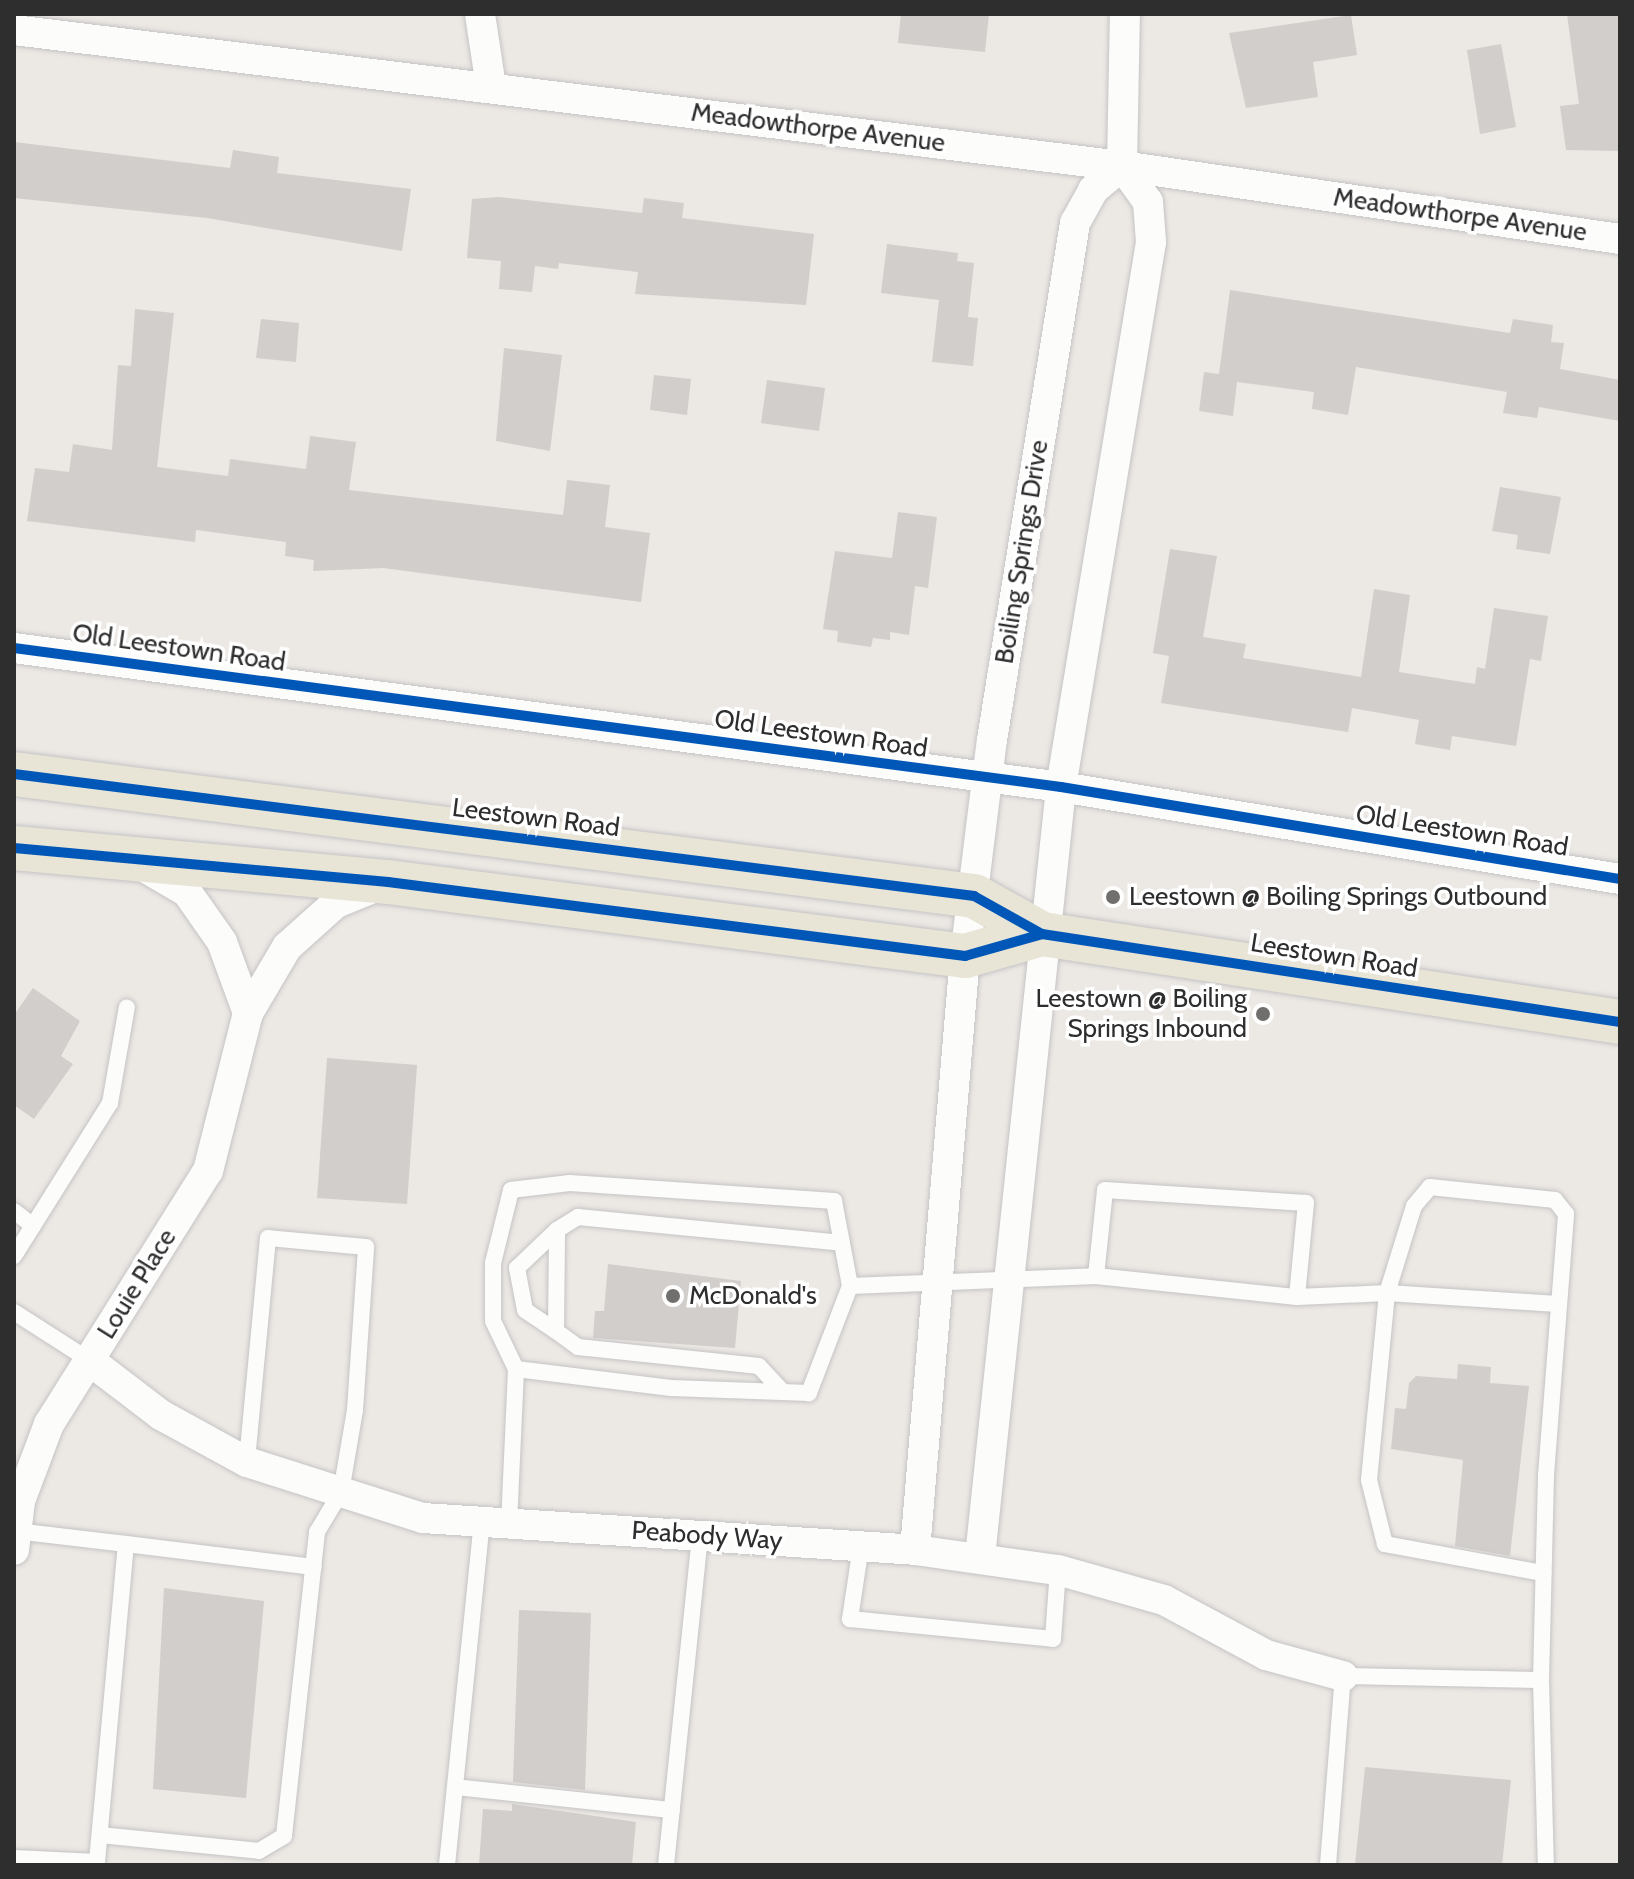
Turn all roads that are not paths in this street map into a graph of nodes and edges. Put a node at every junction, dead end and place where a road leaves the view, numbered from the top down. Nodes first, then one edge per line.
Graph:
1 (480, 14) edge
2 (1125, 14) edge
3 (14, 30) edge
4 (491, 87) junction
5 (1122, 166) junction
6 (1620, 239) edge
7 (14, 648) edge
8 (14, 774) edge
9 (988, 778) junction
10 (1061, 787) junction
11 (14, 848) edge
12 (132, 860) junction
13 (1620, 879) edge
14 (388, 882) junction
15 (974, 896) junction
16 (1042, 934) junction
17 (965, 956) junction
18 (127, 1007) dead end
19 (248, 1013) junction
20 (1620, 1022) edge
21 (14, 1211) edge
22 (33, 1226) junction
23 (557, 1230) junction
24 (842, 1243) junction
25 (14, 1256) edge
26 (1096, 1276) junction
27 (938, 1279) junction
28 (1011, 1283) junction
29 (850, 1286) junction
30 (1387, 1293) junction
31 (1297, 1297) junction
32 (1558, 1304) junction
33 (14, 1312) edge
34 (556, 1331) junction
35 (89, 1360) junction
36 (516, 1369) junction
37 (783, 1392) junction
38 (247, 1462) junction
39 (341, 1492) junction
40 (17, 1500) edge
41 (496, 1523) junction
42 (700, 1536) junction
43 (15, 1541) edge
44 (126, 1544) junction
45 (861, 1546) junction
46 (915, 1550) junction
47 (980, 1557) junction
48 (314, 1567) junction
49 (1058, 1570) junction
50 (1543, 1573) junction
51 (1343, 1676) junction
52 (1541, 1680) junction
53 (455, 1787) junction
54 (672, 1810) junction
55 (100, 1835) junction
56 (14, 1858) edge
57 (97, 1864) edge
58 (447, 1865) edge
59 (666, 1865) edge
60 (1328, 1865) edge
61 (1546, 1865) edge

1 - 4 street
2 - 5 street
3 - 4 street, Meadowthorpe Avenue
4 - 5 street, Meadowthorpe Avenue
5 - 6 street, Meadowthorpe Avenue
5 - 9 street, Boiling Springs Drive
5 - 10 street
7 - 9 street, Old Leestown Road
8 - 15 main road, Leestown Road
9 - 10 street, Old Leestown Road
9 - 15 street, Boiling Springs Drive
10 - 13 street, Old Leestown Road
10 - 16 street
11 - 12 main road, Leestown Road
12 - 14 main road, Leestown Road
12 - 19 street
14 - 17 main road, Leestown Road
14 - 19 street, Louie Place
15 - 16 main road, Leestown Road
15 - 17 street, Boiling Springs Drive
16 - 17 main road, Leestown Road
16 - 20 main road, Leestown Road
16 - 28 street
17 - 27 street, Boiling Springs Drive
18 - 22 lane
19 - 35 street, Louie Place
21 - 22 lane
22 - 25 lane
23 - 24 lane
23 - 34 lane
23 - 34 lane
24 - 29 lane
24 - 36 lane
26 - 28 lane
26 - 31 lane
26 - 31 lane
27 - 28 lane
27 - 29 lane
27 - 46 street, Boiling Springs Drive
28 - 47 street
29 - 37 lane
30 - 31 lane
30 - 32 lane
30 - 32 lane
30 - 50 lane
32 - 50 lane
33 - 35 lane
34 - 37 lane
35 - 38 street, Peabody Way
35 - 40 street, Louie Place
36 - 37 lane
36 - 41 lane
38 - 39 street, Peabody Way
38 - 39 lane
39 - 41 street, Peabody Way
39 - 48 lane
40 - 43 street, Louie Place
41 - 42 street, Peabody Way
41 - 53 lane
42 - 45 street, Peabody Way
42 - 54 lane
43 - 44 lane
44 - 48 lane
44 - 55 lane
45 - 46 street, Peabody Way
45 - 49 lane
46 - 47 street, Peabody Way
47 - 49 street, Peabody Way
48 - 55 lane
49 - 51 street, Peabody Way
50 - 52 lane
51 - 52 lane
51 - 60 lane
52 - 61 lane
53 - 54 lane
53 - 58 lane
54 - 59 lane
55 - 57 lane
56 - 57 lane

